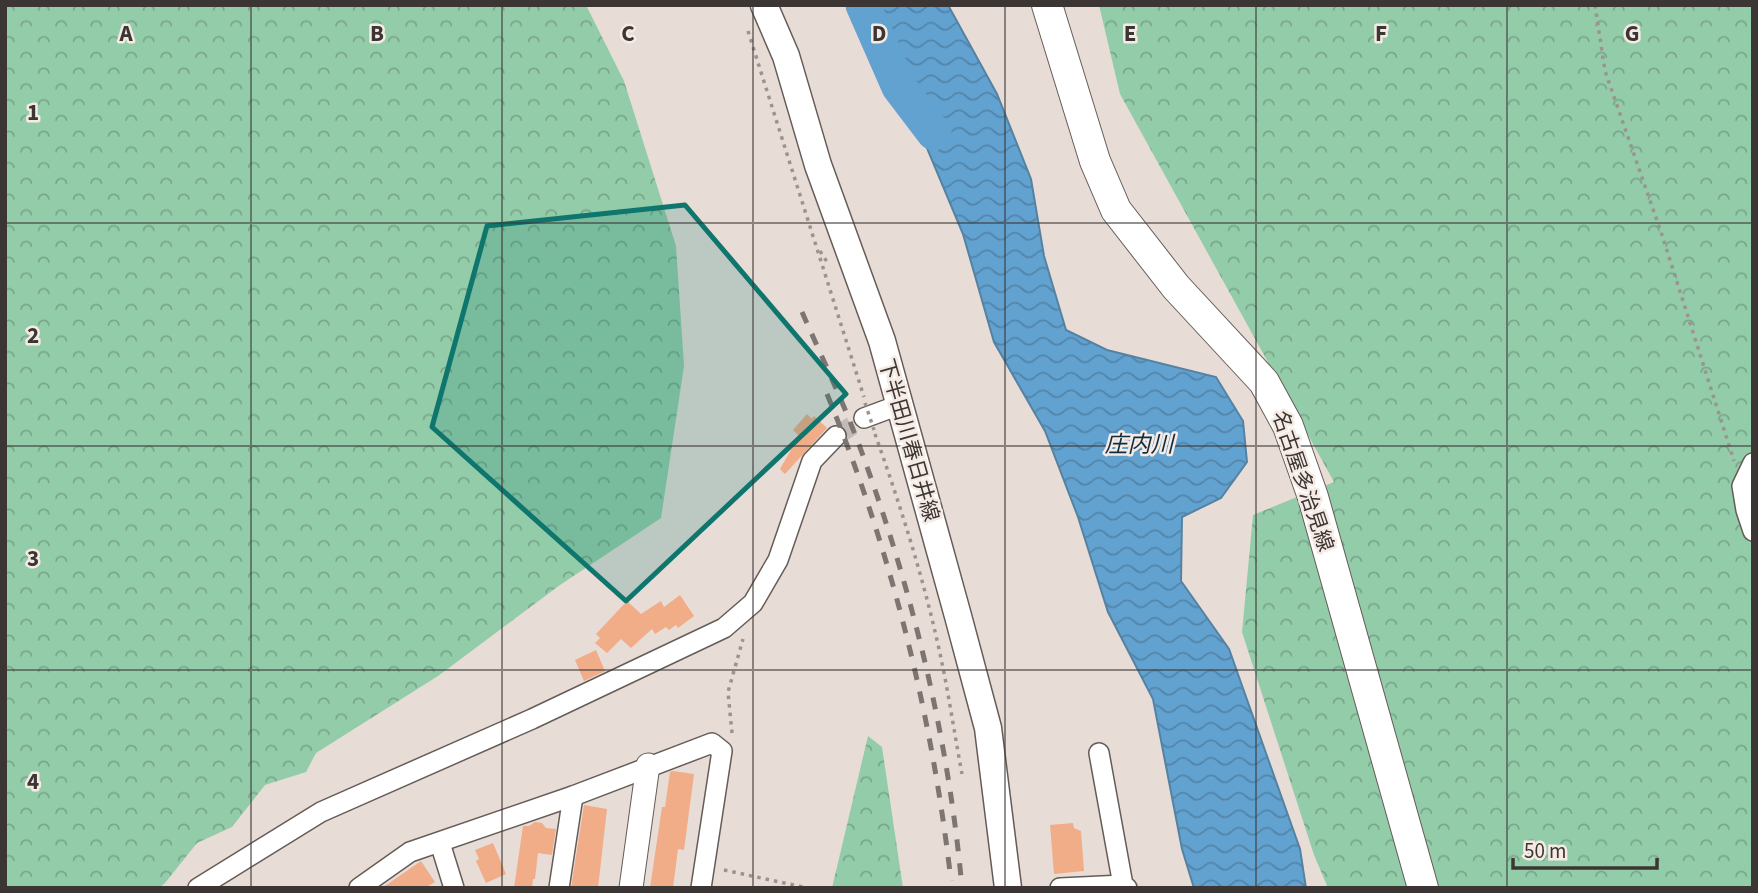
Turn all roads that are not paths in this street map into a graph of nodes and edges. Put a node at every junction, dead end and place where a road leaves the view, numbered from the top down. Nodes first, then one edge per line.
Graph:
1 (1047, 5) edge
2 (755, 12) edge
3 (899, 405) junction
4 (868, 417) tunnel mouth
5 (836, 436) tunnel mouth
6 (1753, 463) edge
7 (1753, 531) edge
8 (1099, 753) dead end
9 (648, 765) junction
10 (573, 796) junction
11 (440, 842) junction
12 (1125, 886) edge
13 (198, 888) edge
14 (359, 888) edge
15 (454, 888) edge
16 (559, 888) edge
17 (631, 888) edge
18 (701, 888) edge
19 (1008, 888) edge
20 (1060, 888) edge
21 (1423, 888) edge

1 - 21 main road, 名古屋多治見線
2 - 3 main road, 下半田川春日井線
3 - 4 street
3 - 19 main road, 下半田川春日井線
5 - 13 street
6 - 7 street
8 - 12 street
9 - 10 street
9 - 17 street
9 - 18 street
10 - 11 street
10 - 16 street
11 - 14 street
11 - 15 street
12 - 20 street

